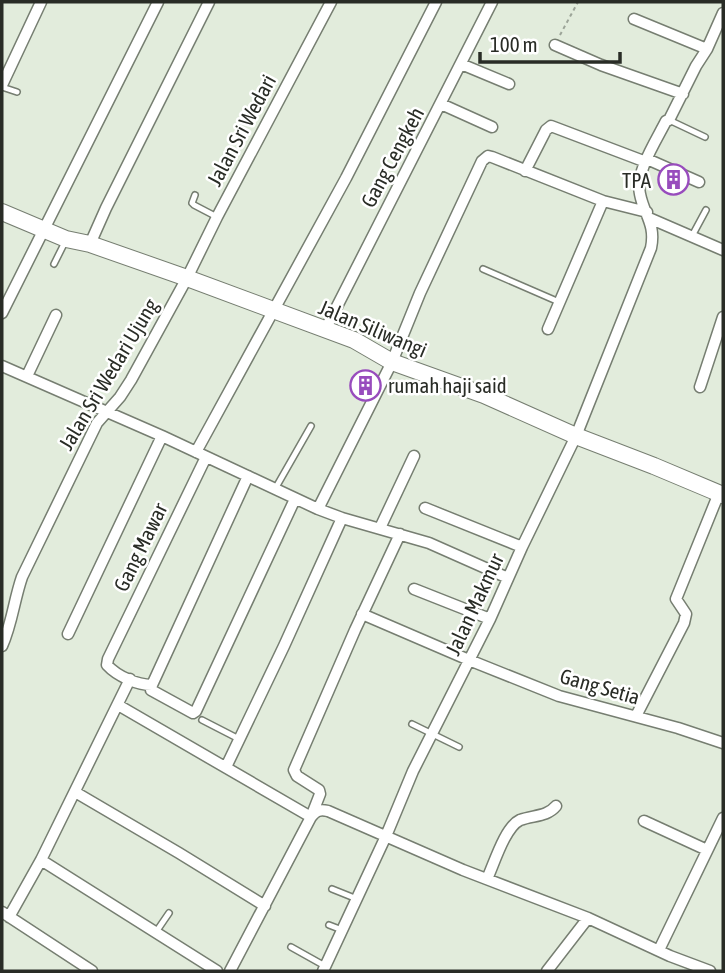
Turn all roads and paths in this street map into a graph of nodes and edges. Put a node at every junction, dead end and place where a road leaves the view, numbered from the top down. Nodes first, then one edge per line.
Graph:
1 (41, 2) edge
2 (158, 2) edge
3 (209, 2) edge
4 (331, 2) edge
5 (436, 2) edge
6 (492, 2) edge
7 (578, 2) edge
8 (723, 13) edge
9 (634, 19) dead end
10 (555, 45) joint
11 (707, 49) junction
12 (461, 64) junction
13 (509, 84) dead end
14 (2, 86) edge
15 (17, 92) dead end
16 (683, 94) junction
17 (441, 104) junction
18 (668, 120) junction
19 (492, 127) dead end
20 (705, 138) dead end
21 (647, 161) junction
22 (525, 171) junction
23 (699, 182) dead end
24 (195, 195) dead end
25 (603, 201) junction
26 (706, 210) dead end
27 (2, 212) edge
28 (648, 215) junction
29 (217, 217) junction
30 (43, 229) junction
31 (692, 236) junction
32 (66, 239) junction
33 (90, 244) junction
34 (723, 250) edge
35 (54, 264) dead end
36 (483, 269) dead end
37 (187, 278) junction
38 (559, 302) junction
39 (273, 310) junction
40 (2, 313) edge
41 (56, 315) dead end
42 (723, 317) edge
43 (548, 329) dead end
44 (325, 330) junction
45 (392, 362) junction
46 (2, 366) edge
47 (27, 376) junction
48 (700, 387) dead end
49 (107, 413) junction
50 (311, 426) dead end
51 (162, 436) junction
52 (576, 436) junction
53 (201, 455) junction
54 (414, 456) dead end
55 (248, 476) junction
56 (275, 489) junction
57 (721, 494) edge
58 (295, 499) junction
59 (425, 508) dead end
60 (318, 509) junction
61 (342, 518) junction
62 (380, 528) junction
63 (400, 534) junction
64 (522, 547) junction
65 (508, 579) junction
66 (414, 589) dead end
67 (362, 614) junction
68 (490, 619) junction
69 (68, 634) dead end
70 (2, 646) edge
71 (469, 660) junction
72 (130, 679) junction
73 (152, 685) junction
74 (118, 705) junction
75 (636, 716) junction
76 (202, 720) dead end
77 (412, 724) dead end
78 (432, 734) junction
79 (239, 739) junction
80 (723, 743) edge
81 (458, 747) dead end
82 (226, 766) junction
83 (75, 792) junction
84 (556, 806) dead end
85 (311, 817) junction
86 (723, 818) edge
87 (644, 821) dead end
88 (386, 836) junction
89 (707, 850) junction
90 (41, 860) junction
91 (487, 879) junction
92 (332, 888) dead end
93 (357, 899) junction
94 (265, 906) junction
95 (169, 913) dead end
96 (5, 915) edge
97 (588, 918) junction
98 (329, 925) dead end
99 (342, 930) junction
100 (156, 932) junction
101 (291, 947) dead end
102 (659, 950) junction
103 (324, 969) edge
104 (705, 970) edge
105 (92, 971) edge
106 (217, 971) edge
107 (230, 971) edge
108 (547, 971) edge

1 - 14 street
2 - 30 street
3 - 33 street
4 - 29 street, Jalan Sri Wedari
5 - 39 street, Gang Mawar
6 - 12 street, Gang Cengkeh
7 - 10 path
8 - 11 street
9 - 11 street
10 - 16 street
11 - 16 street
12 - 13 street
12 - 17 street, Gang Cengkeh
14 - 15 lane
16 - 18 street
17 - 19 street
17 - 44 street, Gang Cengkeh
18 - 20 lane
18 - 21 street
21 - 22 street
21 - 23 street
21 - 28 street
22 - 25 street
22 - 45 street
24 - 29 lane
25 - 28 street
25 - 38 street
26 - 31 lane
27 - 30 street, Jalan Siliwangi
28 - 31 street
28 - 52 street, Jalan Makmur
29 - 37 street, Jalan Sri Wedari
30 - 32 street, Jalan Siliwangi
30 - 40 street
31 - 34 street
32 - 33 street, Jalan Siliwangi
32 - 35 lane
33 - 37 street, Jalan Siliwangi
36 - 38 lane
37 - 39 street, Jalan Siliwangi
37 - 49 street, Jalan Sri Wedari Ujung
38 - 43 street
39 - 44 street, Jalan Siliwangi
39 - 53 street, Gang Mawar
41 - 47 street
42 - 48 street
44 - 45 street, Jalan Siliwangi
45 - 52 street, Jalan Siliwangi
45 - 60 street
46 - 47 street
47 - 49 street
49 - 51 street
49 - 70 street, Jalan Sri Wedari Ujung
50 - 56 lane
51 - 53 street
51 - 69 street
52 - 57 street, Jalan Siliwangi
52 - 64 street, Jalan Makmur
53 - 55 street
53 - 72 street, Gang Mawar
54 - 62 street
55 - 56 street
55 - 73 street
56 - 58 street
57 - 75 street
58 - 60 street
58 - 73 street
59 - 64 street
60 - 61 street
61 - 62 street
61 - 79 street
62 - 63 street
63 - 65 street
63 - 67 street
64 - 65 street, Jalan Makmur
65 - 68 street, Jalan Makmur
66 - 68 street
67 - 71 street, Gang Setia
67 - 85 street
68 - 71 street, Jalan Makmur
71 - 75 street, Gang Setia
71 - 78 street, Jalan Makmur
72 - 73 street
72 - 74 street
74 - 82 street
74 - 83 street
75 - 80 street, Gang Setia
76 - 79 lane
77 - 78 lane
78 - 81 lane
78 - 88 street, Jalan Makmur
79 - 82 street
82 - 85 street
83 - 90 street
83 - 94 street
84 - 91 street
85 - 88 street
85 - 94 street
86 - 89 street
87 - 89 street
88 - 91 street
88 - 93 street, Jalan Makmur
89 - 102 street
90 - 96 street
90 - 100 street
91 - 97 street
92 - 93 lane
93 - 99 street, Jalan Makmur
94 - 107 street
95 - 100 lane
96 - 105 street
97 - 102 street
97 - 108 street
98 - 99 lane
99 - 103 street, Jalan Makmur
100 - 106 street
101 - 103 lane
102 - 104 street

